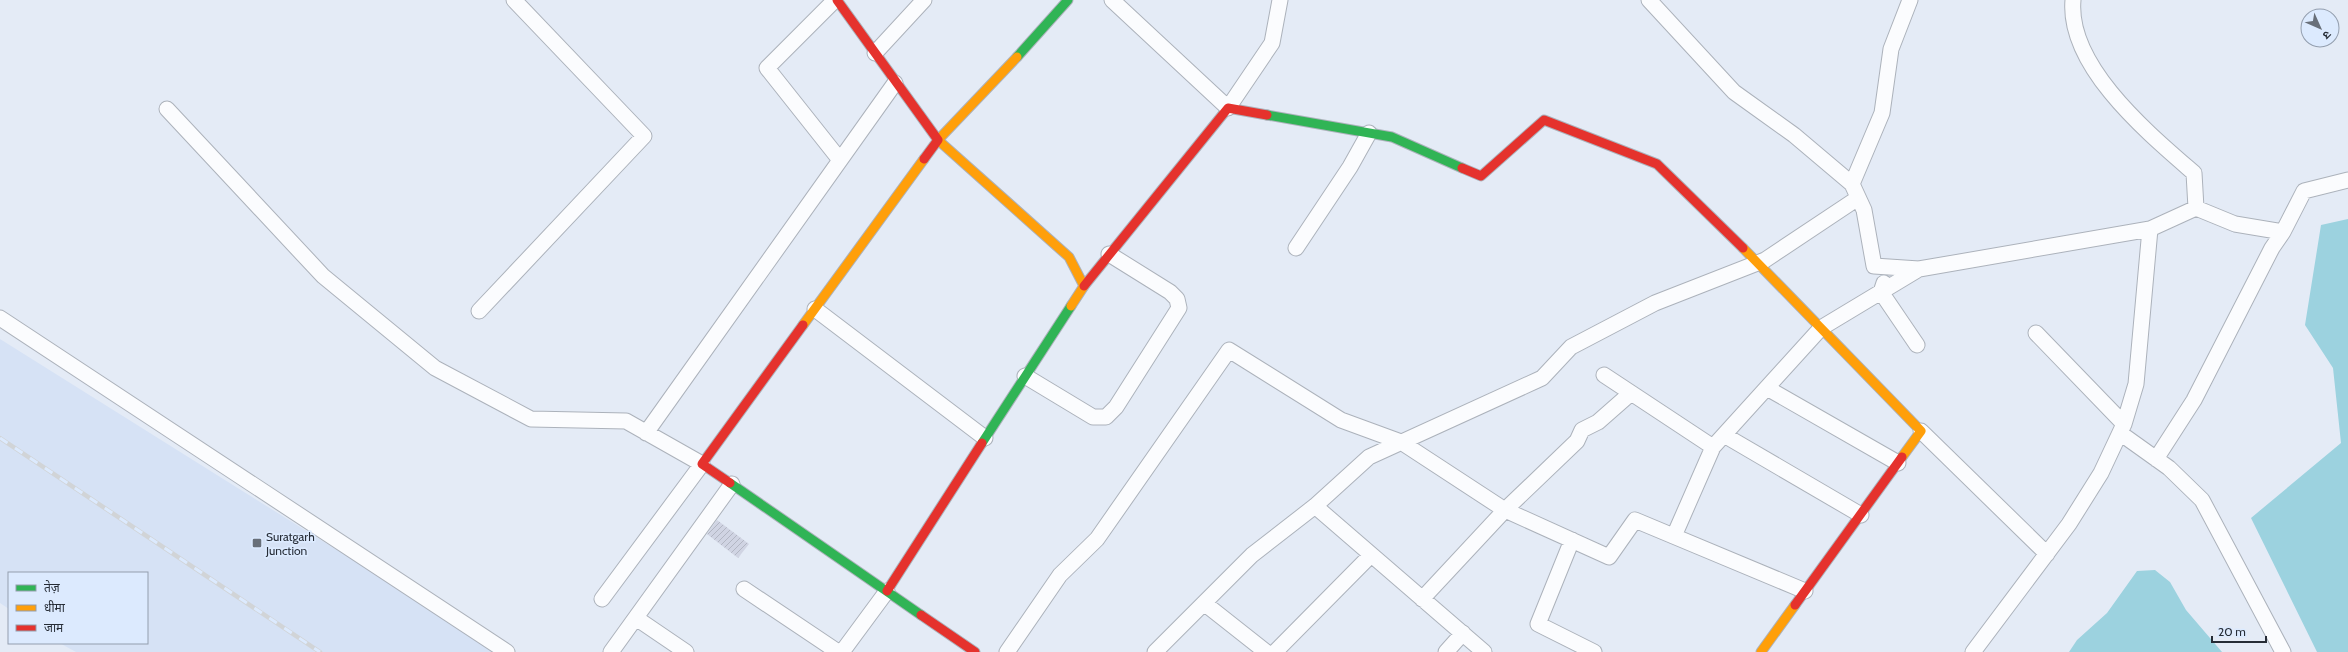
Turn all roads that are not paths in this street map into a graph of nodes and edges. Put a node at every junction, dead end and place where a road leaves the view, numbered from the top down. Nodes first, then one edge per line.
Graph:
1 (514, 0) edge
2 (836, 0) edge
3 (924, 0) edge
4 (1068, 0) edge
5 (1112, 0) edge
6 (1280, 0) edge
7 (1648, 0) edge
8 (1910, 0) edge
9 (2073, 0) edge
10 (875, 53) junction
11 (895, 83) junction
12 (1228, 108) junction
13 (167, 109) dead end
14 (1369, 133) junction
15 (938, 140) junction
16 (840, 160) junction
17 (2348, 180) edge
18 (1852, 184) junction
19 (1858, 198) junction
20 (2196, 208) junction
21 (2150, 229) junction
22 (2283, 232) junction
23 (1296, 248) dead end
24 (1109, 254) junction
25 (1758, 263) junction
26 (1890, 267) junction
27 (1919, 269) junction
28 (1084, 286) junction
29 (1881, 292) junction
30 (815, 309) junction
31 (479, 311) dead end
32 (0, 318) edge
33 (1821, 328) junction
34 (2036, 333) dead end
35 (1917, 345) dead end
36 (1604, 375) dead end
37 (1025, 376) junction
38 (1767, 388) junction
39 (1631, 393) junction
40 (2122, 429) junction
41 (1921, 431) junction
42 (646, 432) junction
43 (1724, 435) junction
44 (985, 438) junction
45 (1401, 442) junction
46 (1713, 447) junction
47 (2156, 459) junction
48 (1898, 463) junction
49 (702, 464) junction
50 (732, 484) junction
51 (1315, 506) junction
52 (1505, 510) junction
53 (1861, 515) junction
54 (1674, 536) junction
55 (1572, 540) junction
56 (2047, 554) junction
57 (1371, 555) junction
58 (744, 589) dead end
59 (887, 591) junction
60 (1805, 591) junction
61 (602, 599) dead end
62 (1422, 599) junction
63 (1204, 602) junction
64 (636, 618) junction
65 (1463, 633) junction
66 (507, 652) edge
67 (611, 652) edge
68 (686, 652) edge
69 (838, 652) edge
70 (842, 652) edge
71 (975, 652) edge
72 (1007, 652) edge
73 (1155, 652) edge
74 (1266, 652) edge
75 (1275, 652) edge
76 (1446, 652) edge
77 (1484, 652) edge
78 (1594, 652) edge
79 (1761, 652) edge
80 (1973, 652) edge
81 (2283, 652) edge

1 - 31 street
2 - 10 street
2 - 16 street
3 - 10 street
4 - 15 street
5 - 12 street
6 - 12 street
7 - 18 street
8 - 18 street
9 - 20 street
10 - 11 street
11 - 15 street
11 - 16 street
12 - 14 street
12 - 24 street
13 - 42 street
14 - 23 street
14 - 25 street
15 - 28 street
15 - 30 street
16 - 42 street
17 - 22 street
18 - 19 street
19 - 25 street
19 - 26 street
20 - 21 street
20 - 22 street
21 - 27 street
21 - 40 street
22 - 47 street
24 - 28 street
24 - 37 street
25 - 33 street
25 - 45 street
26 - 27 street
26 - 29 street
27 - 29 street
28 - 37 street
29 - 33 street
29 - 35 street
30 - 44 street
30 - 49 street
32 - 66 street
33 - 38 street
33 - 41 street
34 - 40 street
36 - 39 street
37 - 44 street
38 - 43 street
38 - 48 street
39 - 46 street
39 - 52 street
40 - 47 street
40 - 56 street
41 - 48 street
41 - 56 street
42 - 49 street
43 - 46 street
43 - 53 street
44 - 59 street
45 - 51 street
45 - 52 street
45 - 72 street
46 - 54 street
47 - 81 street
48 - 53 street
49 - 50 street
49 - 61 street
50 - 59 street
50 - 64 street
51 - 57 street
51 - 63 street
52 - 55 street
52 - 62 street
53 - 60 street
54 - 55 street
54 - 60 street
55 - 78 street
56 - 80 street
57 - 62 street
57 - 75 street
58 - 69 street
59 - 70 street
59 - 71 street
60 - 79 street
62 - 65 street
63 - 73 street
63 - 74 street
64 - 67 street
64 - 68 street
65 - 76 street
65 - 77 street

